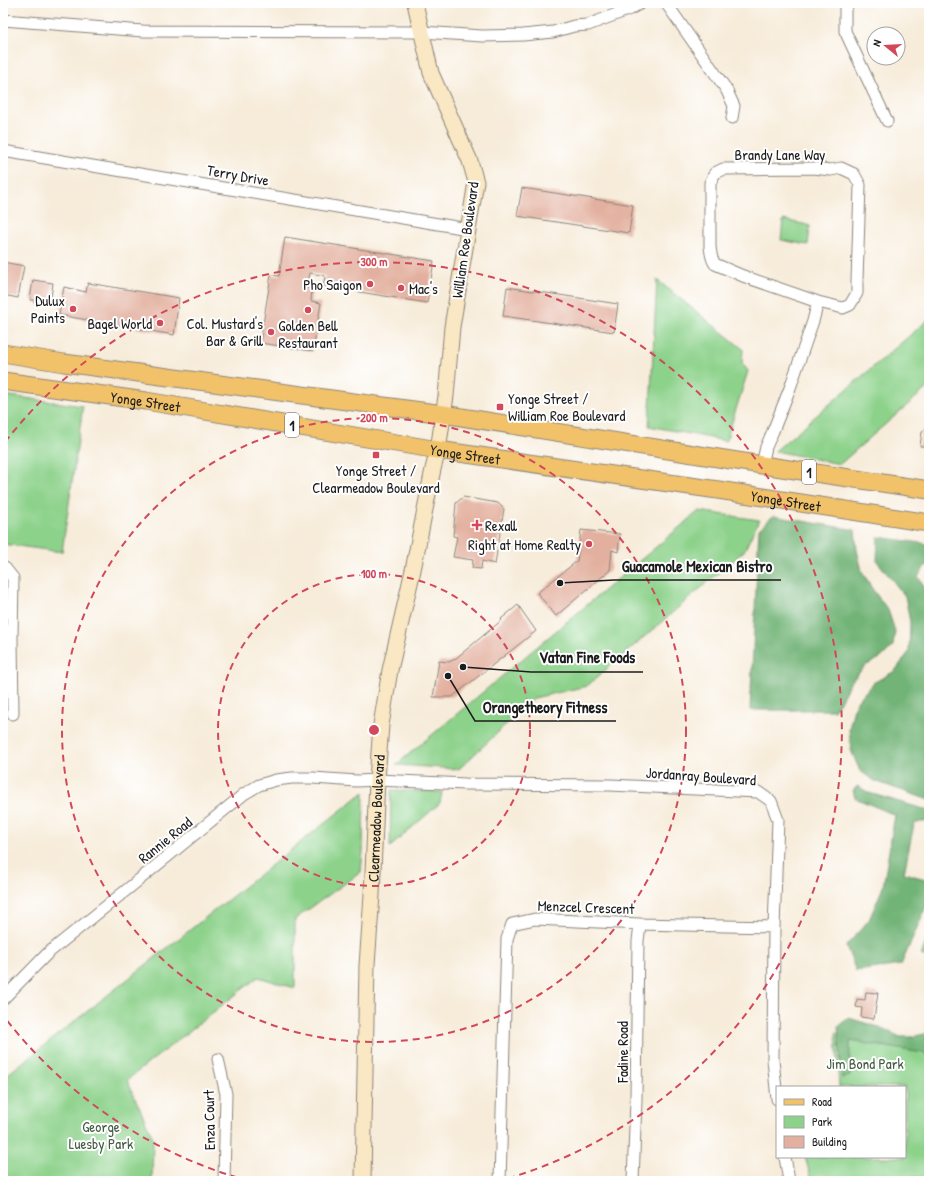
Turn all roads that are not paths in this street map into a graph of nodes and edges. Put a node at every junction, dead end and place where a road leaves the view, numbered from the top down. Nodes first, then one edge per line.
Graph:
1 (415, 3) edge
2 (641, 3) edge
3 (666, 3) edge
4 (849, 3) edge
5 (3, 20) edge
6 (422, 32) junction
7 (732, 118) dead end
8 (887, 121) dead end
9 (3, 151) edge
10 (468, 229) junction
11 (818, 302) junction
12 (3, 353) edge
13 (3, 380) edge
14 (443, 414) junction
15 (438, 450) junction
16 (762, 465) junction
17 (929, 490) edge
18 (929, 523) edge
19 (3, 567) edge
20 (7, 670) edge
21 (13, 714) dead end
22 (377, 780) junction
23 (640, 924) junction
24 (774, 927) junction
25 (3, 999) edge
26 (218, 1059) dead end
27 (776, 1091) edge
28 (785, 1158) edge
29 (224, 1181) edge
30 (363, 1181) edge
31 (500, 1181) edge
32 (633, 1181) edge
33 (789, 1181) edge

1 - 6 street, William Roe Boulevard
2 - 6 street
3 - 7 street
4 - 8 street
5 - 6 street
6 - 10 street, William Roe Boulevard
9 - 10 street, Terry Drive
10 - 14 street, William Roe Boulevard
11 - 11 street, Brandy Lane Way
11 - 16 street
12 - 14 main road, Yonge Street / 1
13 - 15 main road, Yonge Street / 1
14 - 15 street, Clearmeadow Boulevard
14 - 16 main road, Yonge Street / 1
15 - 18 main road, Yonge Street / 1
15 - 22 street, Clearmeadow Boulevard
16 - 17 main road, Yonge Street / 1
19 - 20 street
20 - 21 street
22 - 24 street, Jordanray Boulevard
22 - 25 street, Rannie Road
22 - 30 street, Clearmeadow Boulevard
23 - 24 street, Menzcel Crescent
23 - 31 street, Menzcel Crescent
23 - 32 street, Fadine Road
24 - 27 street, Jordanray Boulevard
26 - 29 street, Enza Court
28 - 33 street

